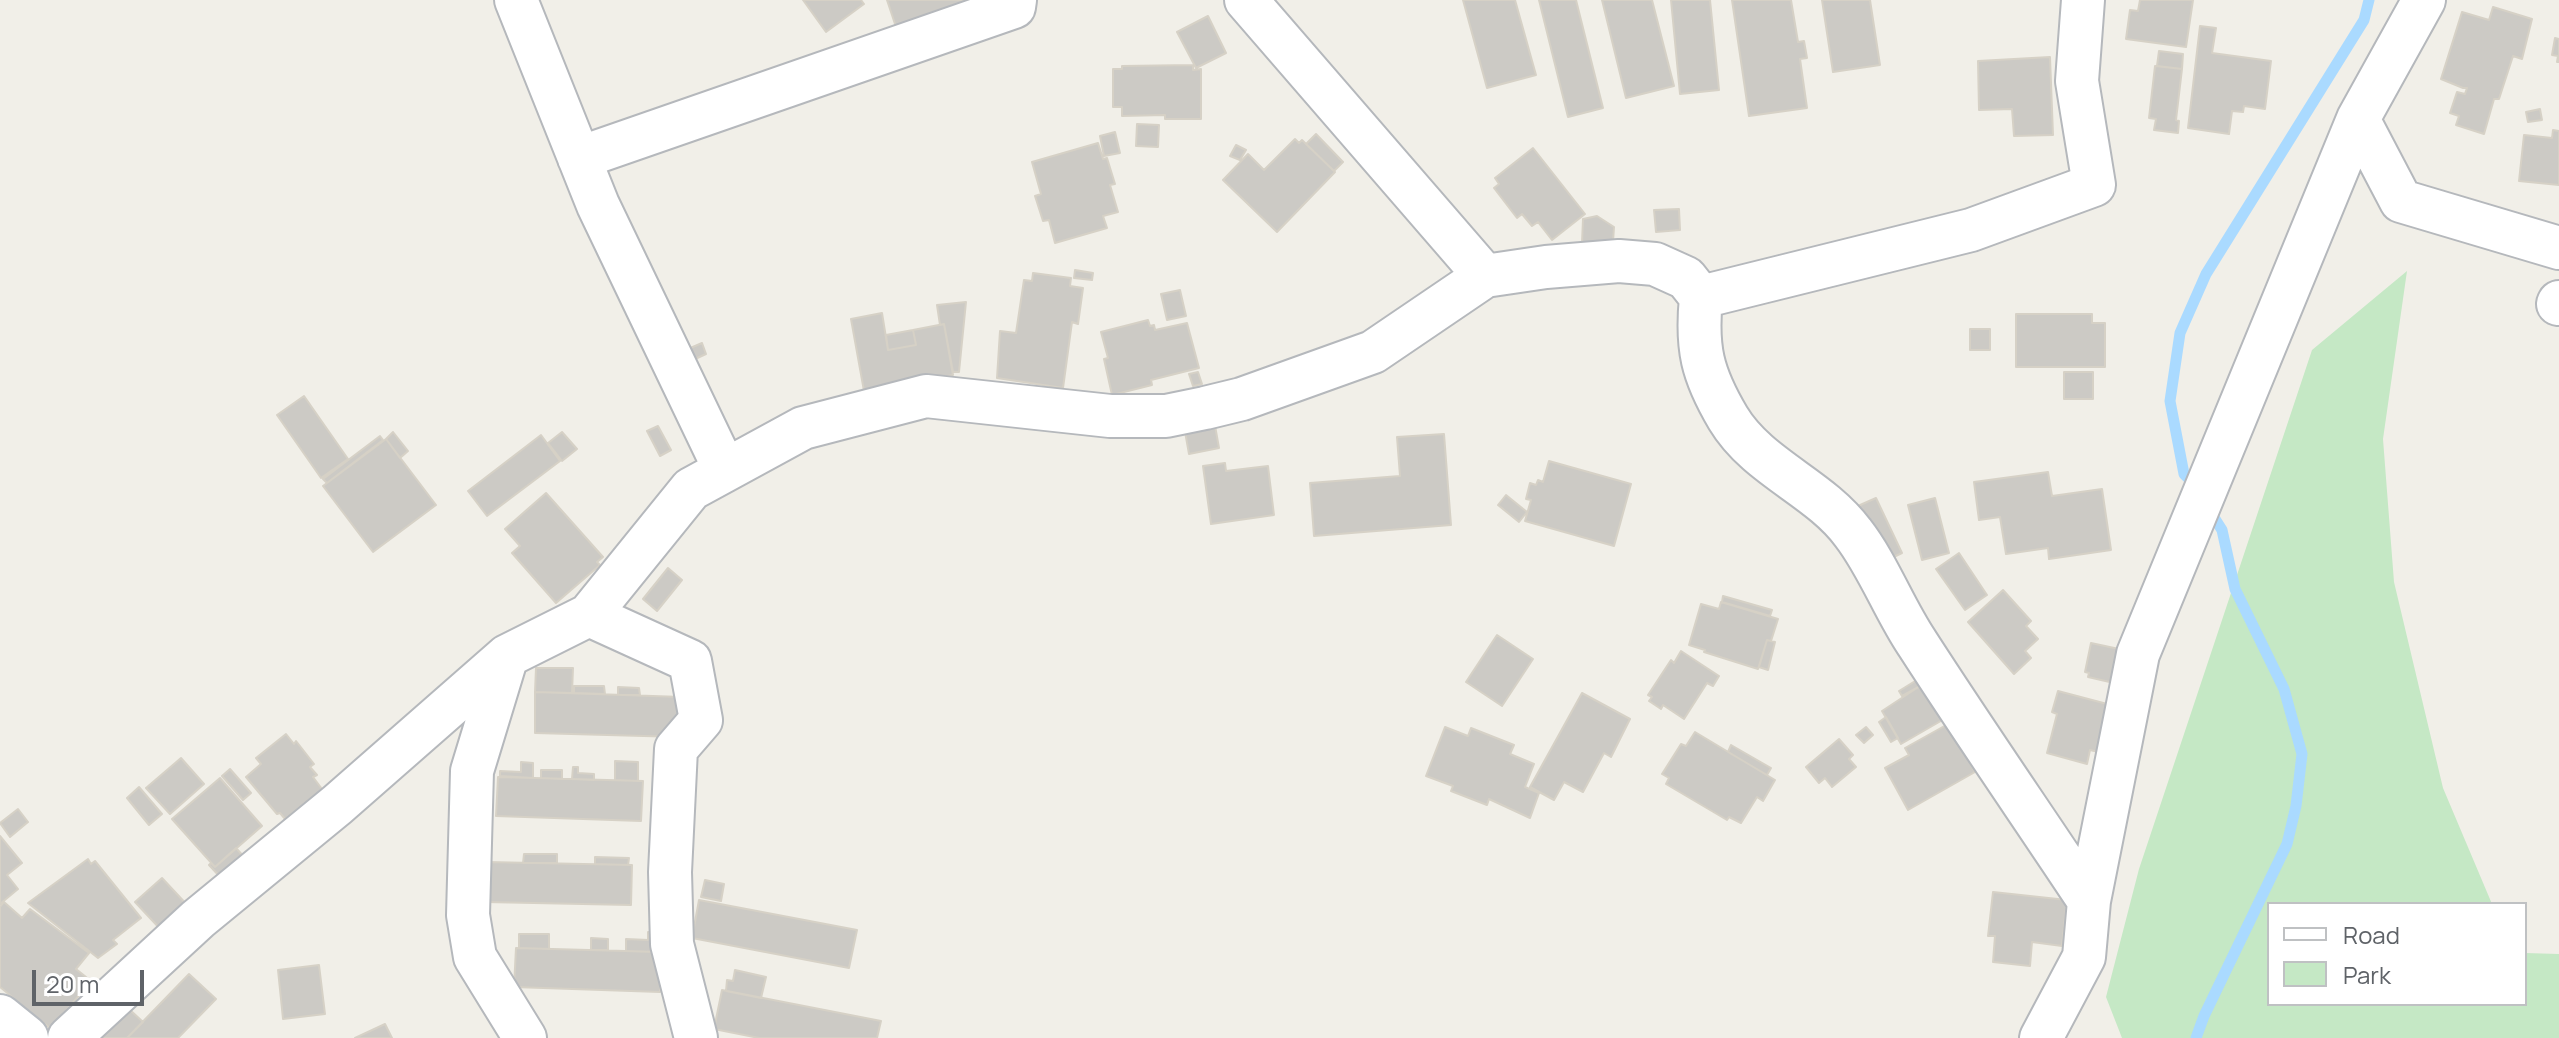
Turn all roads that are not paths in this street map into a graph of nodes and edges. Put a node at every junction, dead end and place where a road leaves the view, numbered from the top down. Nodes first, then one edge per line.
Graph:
1 (516, 0) edge
2 (1015, 0) edge
3 (1246, 0) edge
4 (2083, 0) edge
5 (2424, 0) edge
6 (2358, 119) junction
7 (579, 158) junction
8 (2559, 248) edge
9 (1485, 276) junction
10 (1701, 297) junction
11 (725, 470) junction
12 (589, 615) junction
13 (507, 656) junction
14 (2089, 901) junction
15 (0, 1017) edge
16 (26, 1038) edge
17 (69, 1038) edge
18 (525, 1038) edge
19 (696, 1038) edge
20 (2041, 1038) edge

1 - 7 street
2 - 7 street
3 - 9 street
4 - 10 street
5 - 6 street
6 - 8 street
6 - 14 street
7 - 11 street
9 - 10 street
9 - 11 street
10 - 14 street
11 - 12 street
12 - 13 street
12 - 19 street
13 - 17 street
13 - 18 street
14 - 20 street
15 - 16 street

